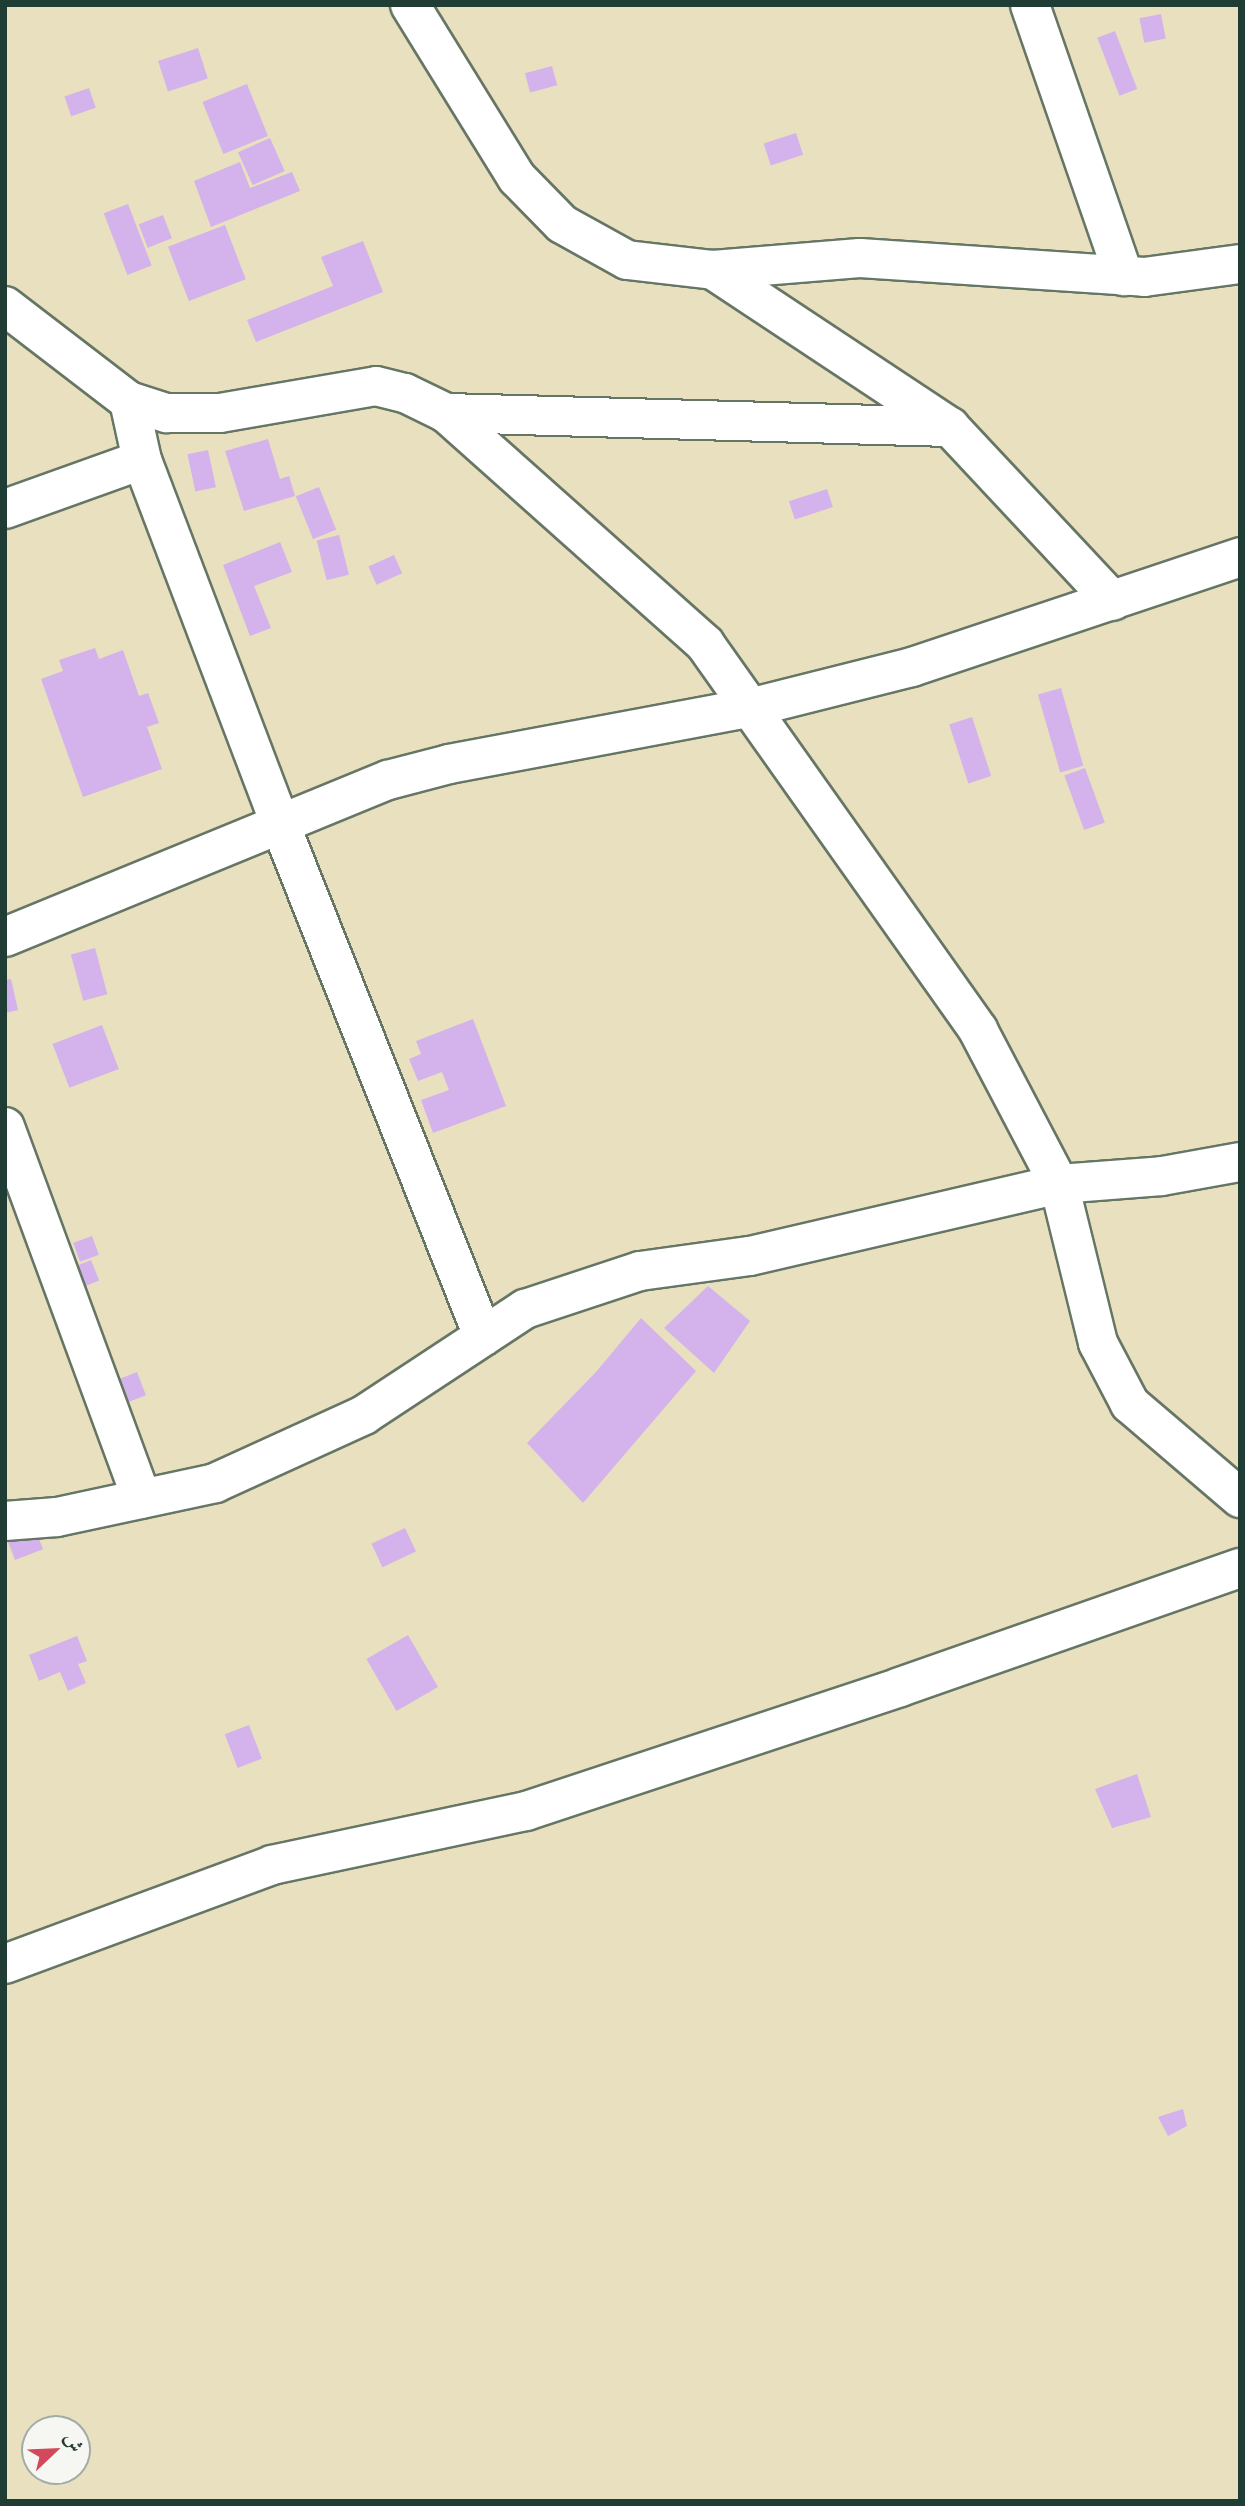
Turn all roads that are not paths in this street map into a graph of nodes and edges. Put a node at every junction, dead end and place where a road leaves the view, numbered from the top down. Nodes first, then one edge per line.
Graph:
1 (410, 5) edge
2 (1030, 5) edge
3 (1240, 264) edge
4 (713, 270) junction
5 (1124, 276) junction
6 (5, 306) edge
7 (129, 401) junction
8 (446, 413) junction
9 (950, 427) junction
10 (142, 460) junction
11 (5, 509) edge
12 (1240, 557) edge
13 (1114, 601) junction
14 (752, 707) junction
15 (280, 824) junction
16 (5, 937) edge
17 (5, 1127) edge
18 (1240, 1162) edge
19 (1059, 1184) junction
20 (483, 1336) junction
21 (1240, 1498) edge
22 (142, 1499) junction
23 (5, 1521) edge
24 (1240, 1568) edge
25 (5, 1964) edge

1 - 4 street
2 - 5 street
3 - 5 street
4 - 5 street
4 - 9 street
6 - 7 street
7 - 8 street
7 - 10 street
8 - 9 street
8 - 14 street
9 - 13 street
10 - 11 street
10 - 15 street
12 - 13 street
13 - 14 street
14 - 15 street
14 - 19 street
15 - 16 street
15 - 20 street
17 - 22 street
18 - 19 street
19 - 20 street
19 - 21 street
20 - 22 street
22 - 23 street
24 - 25 street

